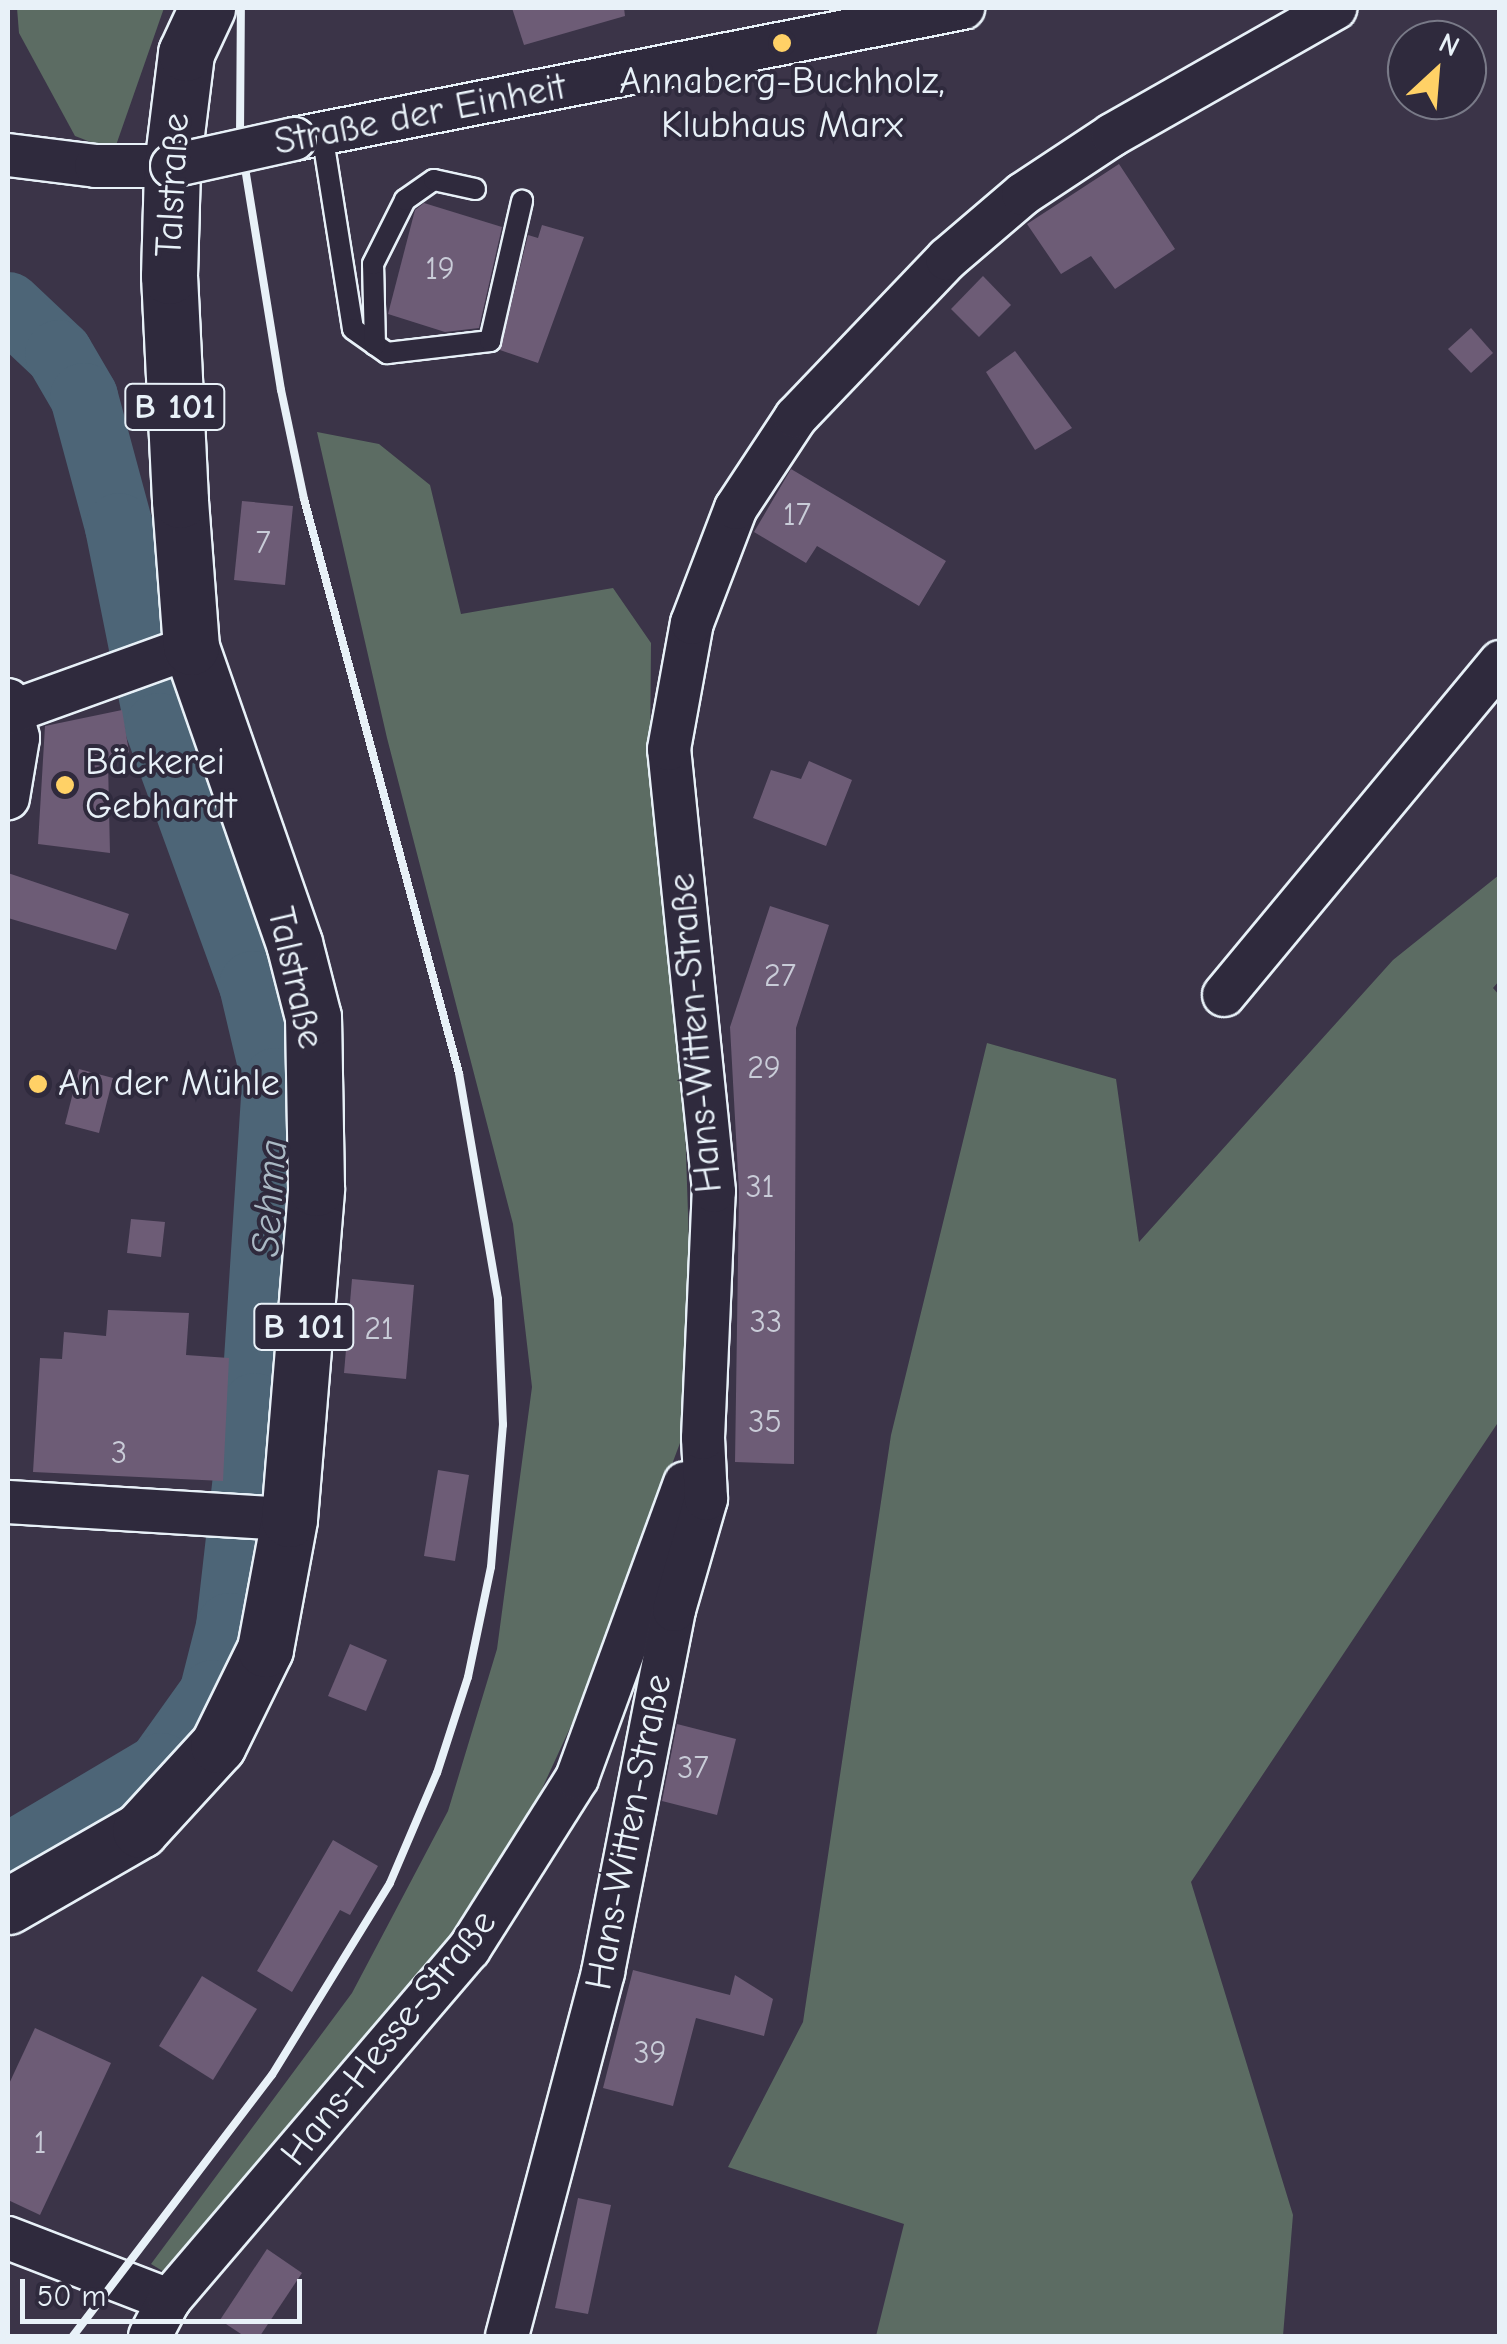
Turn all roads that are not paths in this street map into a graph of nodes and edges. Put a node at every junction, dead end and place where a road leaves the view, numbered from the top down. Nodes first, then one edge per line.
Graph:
1 (207, 8) edge
2 (963, 8) edge
3 (1336, 8) edge
4 (308, 136) junction
5 (8, 155) edge
6 (172, 166) junction
7 (474, 189) dead end
8 (522, 201) dead end
9 (376, 345) junction
10 (180, 650) junction
11 (1500, 662) edge
12 (10, 708) edge
13 (8, 798) edge
14 (1224, 996) dead end
15 (703, 1438) junction
16 (8, 1502) edge
17 (275, 1518) junction
18 (8, 1906) edge
19 (8, 2238) edge
20 (159, 2318) edge
21 (507, 2336) edge

1 - 6 main road, Talstraße / B 101
2 - 4 street, Straße der Einheit
3 - 15 street, Hans-Witten-Straße
4 - 6 street, Straße der Einheit, bridge
4 - 9 lane
5 - 6 street, Straße der Einheit
6 - 10 main road, Talstraße / B 101
7 - 9 lane
8 - 9 lane
10 - 12 street
10 - 17 main road, Talstraße / B 101
11 - 14 street
12 - 13 street
15 - 20 street, Hans-Hesse-Straße
15 - 21 street, Hans-Witten-Straße
16 - 17 street
17 - 18 main road, Talstraße / B 101
19 - 20 street

